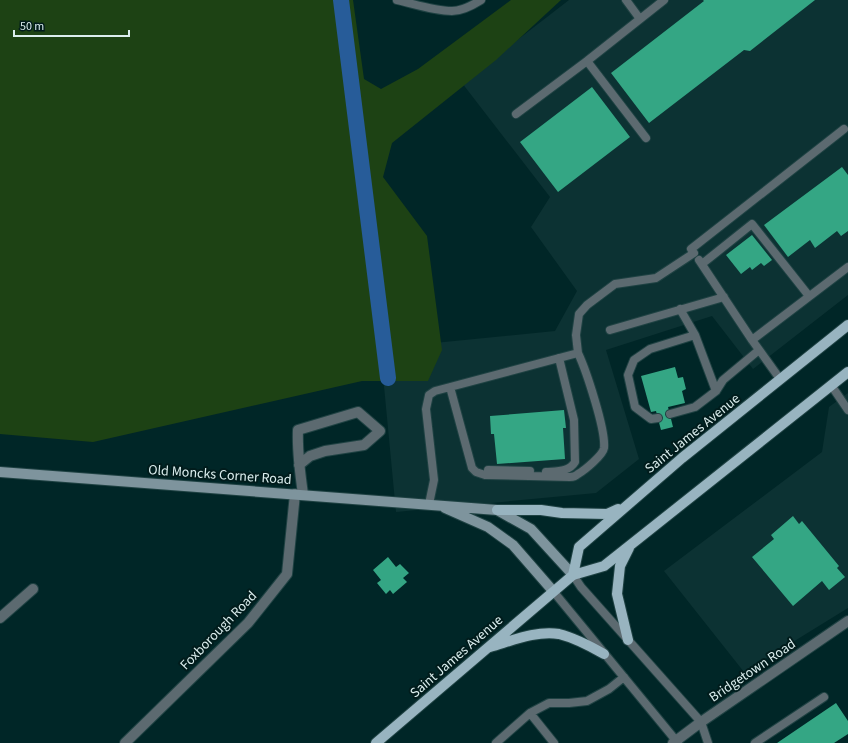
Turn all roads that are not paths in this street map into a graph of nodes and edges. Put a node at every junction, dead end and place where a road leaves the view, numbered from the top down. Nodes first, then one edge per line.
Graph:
1 (397, 0) edge
2 (480, 0) edge
3 (626, 0) edge
4 (664, 0) edge
5 (640, 19) junction
6 (587, 61) junction
7 (516, 114) dead end
8 (844, 129) dead end
9 (646, 138) dead end
10 (696, 256) junction
11 (848, 267) edge
12 (809, 296) junction
13 (724, 297) junction
14 (680, 309) junction
15 (848, 325) edge
16 (610, 330) dead end
17 (696, 335) junction
18 (752, 340) junction
19 (759, 350) junction
20 (578, 353) junction
21 (559, 358) junction
22 (848, 372) edge
23 (780, 379) junction
24 (831, 385) junction
25 (450, 387) junction
26 (716, 391) junction
27 (848, 410) edge
28 (670, 414) dead end
29 (658, 418) dead end
30 (299, 465) junction
31 (474, 470) junction
32 (0, 472) edge
33 (299, 494) junction
34 (433, 505) junction
35 (627, 505) junction
36 (497, 510) junction
37 (630, 545) junction
38 (573, 575) junction
39 (32, 589) dead end
40 (553, 591) junction
41 (0, 618) edge
42 (848, 621) edge
43 (628, 640) junction
44 (488, 648) junction
45 (604, 654) junction
46 (624, 677) junction
47 (824, 697) dead end
48 (530, 713) junction
49 (701, 722) junction
50 (676, 742) edge
51 (125, 743) edge
52 (376, 743) edge
53 (496, 743) edge
54 (554, 743) edge
55 (708, 743) edge
56 (755, 743) edge

1 - 2 lane
3 - 5 lane
4 - 5 lane
5 - 6 lane
6 - 7 lane
6 - 9 lane
8 - 10 lane
10 - 12 lane
10 - 13 lane
10 - 20 lane
11 - 12 lane
12 - 18 lane
13 - 14 lane
13 - 18 lane
14 - 16 lane
14 - 17 lane
15 - 23 main road, Saint James Avenue
17 - 26 lane
17 - 29 lane
18 - 19 lane
19 - 23 lane
19 - 26 lane
20 - 21 lane
20 - 31 lane
21 - 25 lane
21 - 31 lane
22 - 24 main road, Saint James Avenue
23 - 35 main road, Saint James Avenue
24 - 27 lane
24 - 37 main road, Saint James Avenue
25 - 31 lane
25 - 34 lane
26 - 28 lane
30 - 30 street, Foxborough Road
30 - 33 street, Foxborough Road
32 - 33 street, Old Moncks Corner Road
33 - 34 street, Old Moncks Corner Road
33 - 51 street, Foxborough Road
34 - 36 street, Old Moncks Corner Road
34 - 40 street
35 - 36 main road
35 - 38 main road, Saint James Avenue
36 - 38 street
37 - 38 main road, Saint James Avenue
37 - 43 main road
38 - 40 main road, Saint James Avenue
38 - 43 lane
39 - 41 street
40 - 44 main road, Saint James Avenue
40 - 45 lane
42 - 49 street, Bridgetown Road
43 - 49 lane
44 - 45 main road
44 - 52 main road, Saint James Avenue
45 - 46 lane
46 - 48 lane
46 - 50 lane
47 - 56 lane
48 - 53 lane
48 - 54 lane
49 - 50 street, Bridgetown Road
49 - 55 lane

